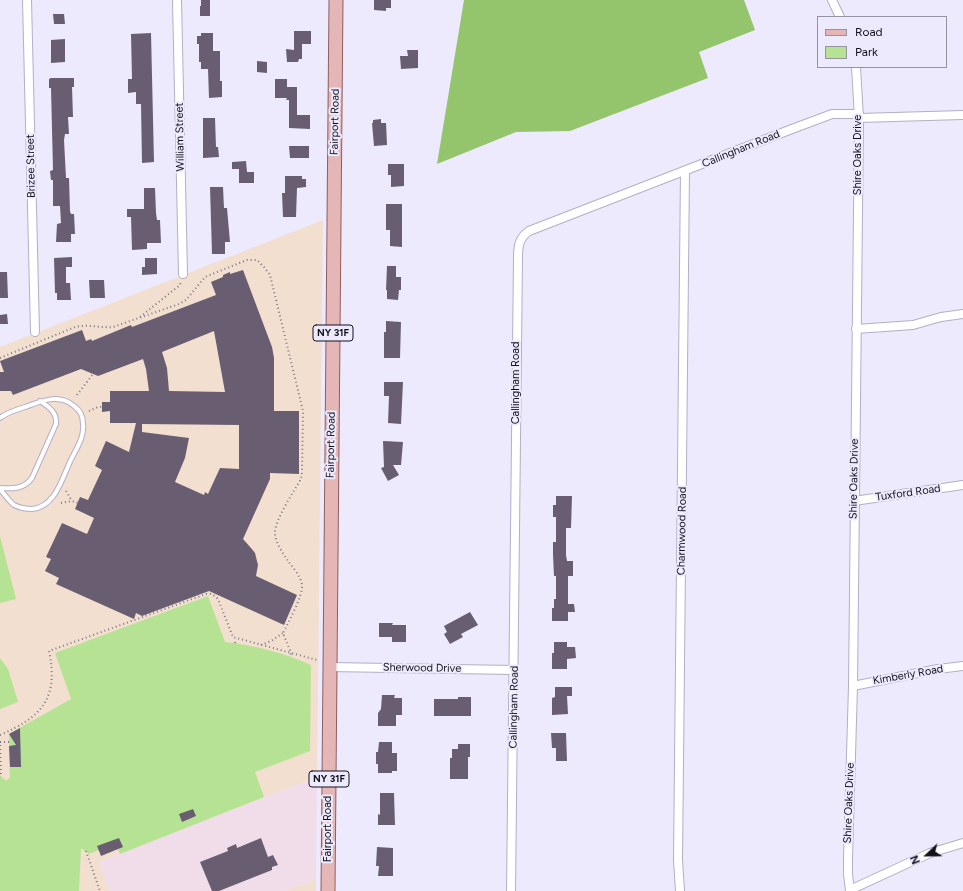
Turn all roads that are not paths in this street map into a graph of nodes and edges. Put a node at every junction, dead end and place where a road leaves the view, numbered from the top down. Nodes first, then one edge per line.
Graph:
1 (27, 0) edge
2 (177, 0) edge
3 (336, 0) edge
4 (832, 0) edge
5 (840, 16) edge
6 (856, 68) edge
7 (963, 115) edge
8 (858, 116) junction
9 (685, 171) junction
10 (184, 274) road end
11 (963, 314) edge
12 (856, 329) junction
13 (35, 332) dead end
14 (40, 401) junction
15 (0, 418) edge
16 (963, 485) edge
17 (0, 488) edge
18 (854, 501) junction
19 (963, 666) edge
20 (329, 667) junction
21 (514, 670) junction
22 (853, 686) junction
23 (963, 843) edge
24 (328, 891) edge
25 (511, 891) edge
26 (680, 891) edge
27 (850, 891) edge

1 - 13 street, Brizee Street
2 - 10 street, William Street
3 - 20 main road, Fairport Road / NY 31F
4 - 5 street
6 - 8 street, Shire Oaks Drive
7 - 8 street, Callingham Road
8 - 9 street, Callingham Road
8 - 12 street, Shire Oaks Drive
9 - 21 street, Callingham Road
9 - 26 street, Charmwood Road
11 - 12 street
12 - 18 street, Shire Oaks Drive
14 - 15 lane
14 - 17 lane
14 - 17 lane
16 - 18 street, Tuxford Road
18 - 22 street, Shire Oaks Drive
19 - 22 street, Kimberly Road
20 - 21 street, Sherwood Drive
20 - 24 main road, Fairport Road / NY 31F
21 - 25 street, Callingham Road
22 - 27 street, Shire Oaks Drive
23 - 27 street

